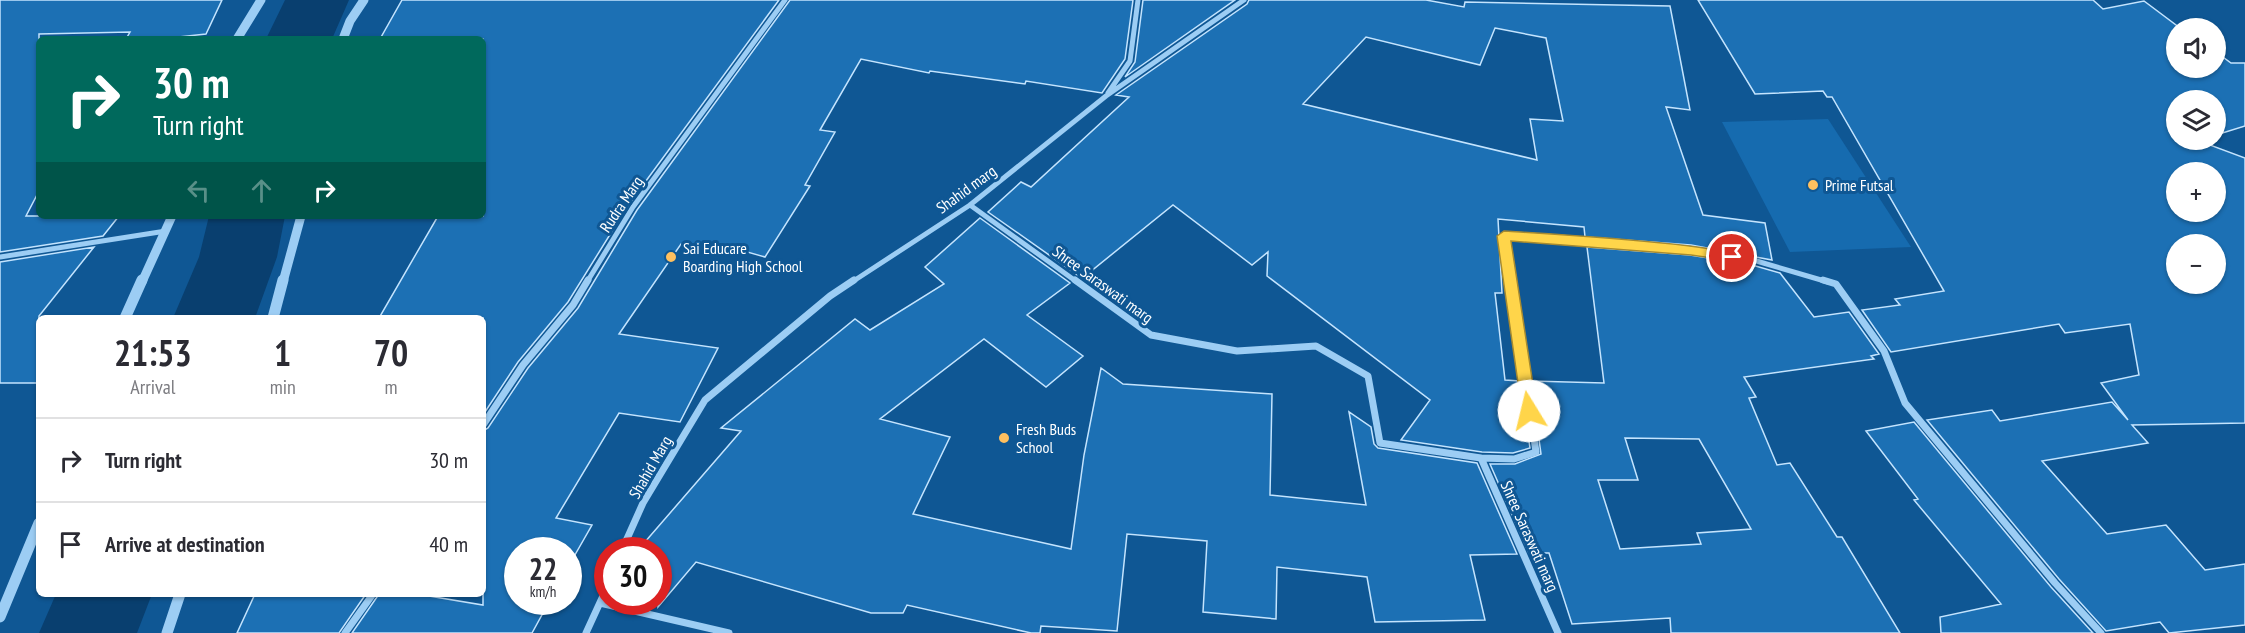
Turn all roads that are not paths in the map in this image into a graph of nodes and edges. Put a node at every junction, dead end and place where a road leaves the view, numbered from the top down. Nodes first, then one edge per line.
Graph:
1 (261, 0) edge
2 (363, 0) edge
3 (786, 0) edge
4 (1138, 0) edge
5 (1244, 0) edge
6 (239, 36) edge
7 (344, 36) edge
8 (1106, 96) junction
9 (970, 205) junction
10 (170, 219) edge
11 (300, 219) edge
12 (166, 231) junction
13 (0, 257) edge
14 (126, 315) edge
15 (274, 315) edge
16 (705, 400) joint
17 (486, 420) edge
18 (1481, 458) junction
19 (36, 530) edge
20 (628, 537) edge
21 (179, 597) edge
22 (371, 597) edge
23 (594, 615) edge
24 (652, 615) edge
25 (0, 617) edge
26 (167, 633) edge
27 (345, 633) edge
28 (586, 633) edge
29 (729, 633) edge
30 (1558, 633) edge
31 (2101, 633) edge

1 - 6 street
2 - 7 street
3 - 17 street, Rudra Marg
4 - 8 street
5 - 8 street, Shahid marg
8 - 9 street, Shahid marg
9 - 16 street, Shahid marg
9 - 18 street, Shree Saraswati marg
10 - 12 street
11 - 15 street
12 - 13 street
12 - 14 street
16 - 20 street, Shahid Marg
18 - 30 street, Shree Saraswati marg
18 - 31 street
19 - 25 street
21 - 26 street
22 - 27 street
23 - 28 street
24 - 29 street

